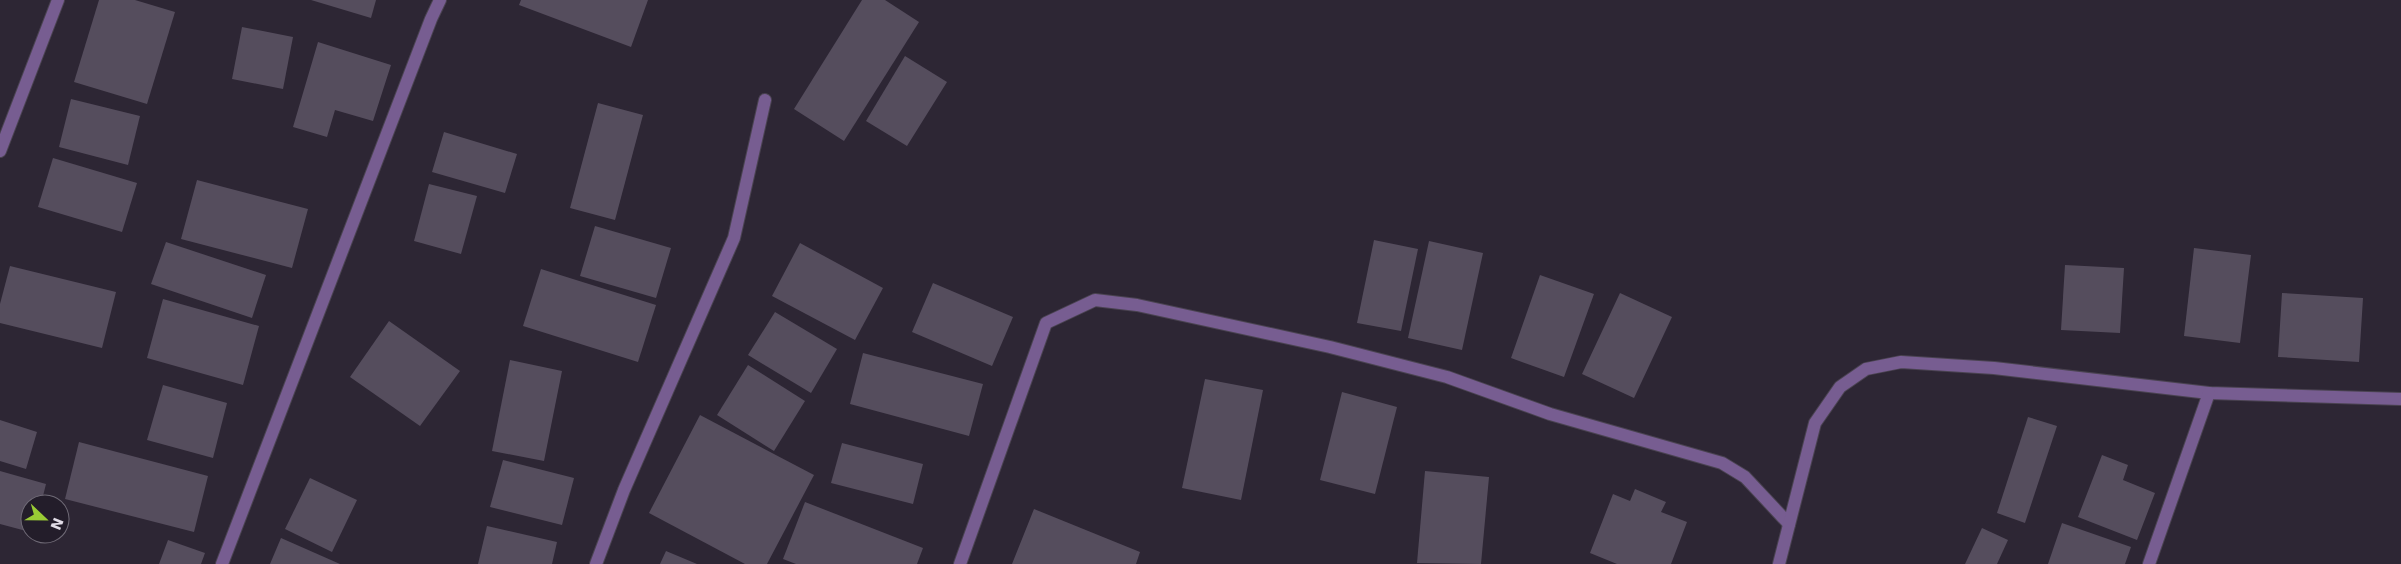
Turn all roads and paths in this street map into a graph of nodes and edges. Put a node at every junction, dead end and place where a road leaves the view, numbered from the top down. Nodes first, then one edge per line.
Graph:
1 (58, 0) edge
2 (440, 0) edge
3 (765, 100) dead end
4 (0, 151) edge
5 (2209, 393) junction
6 (2401, 399) edge
7 (1789, 524) junction
8 (222, 564) edge
9 (596, 564) edge
10 (960, 564) edge
11 (1779, 564) edge
12 (2149, 564) edge

1 - 4 street
2 - 8 street
3 - 9 street
5 - 6 street
5 - 7 street
5 - 12 street
7 - 10 street
7 - 11 street

